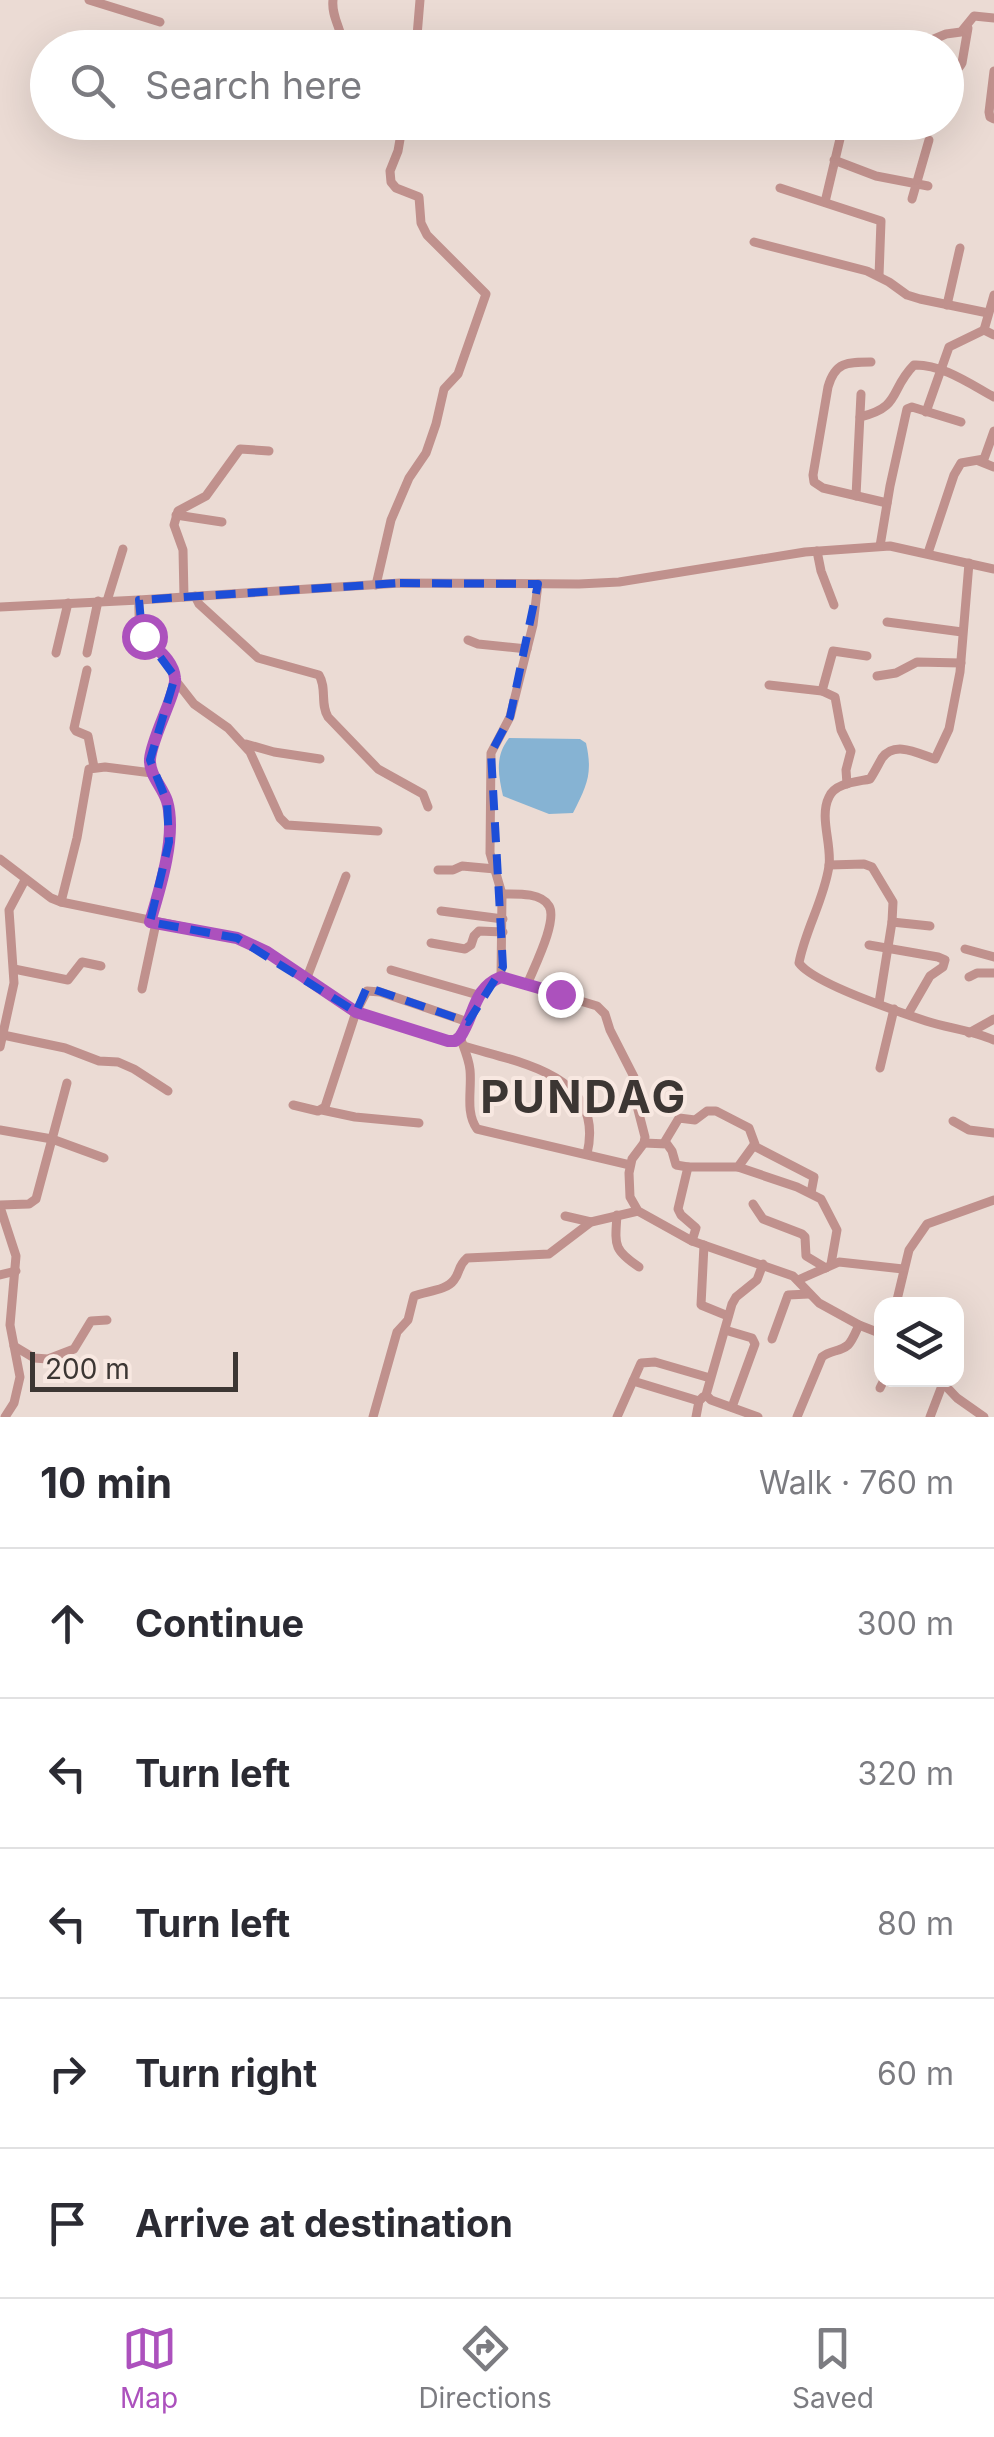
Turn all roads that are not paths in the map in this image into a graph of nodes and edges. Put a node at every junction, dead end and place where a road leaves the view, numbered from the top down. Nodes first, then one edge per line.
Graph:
1 (89, 0) edge
2 (420, 0) edge
3 (329, 1) edge
4 (994, 18) edge
5 (160, 22) dead end
6 (968, 23) junction
7 (340, 30) edge
8 (418, 30) edge
9 (963, 30) edge
10 (964, 49) edge
11 (994, 71) edge
12 (994, 119) edge
13 (400, 140) edge
14 (839, 140) edge
15 (929, 140) dead end
16 (834, 160) junction
17 (922, 185) junction
18 (780, 188) dead end
19 (912, 199) dead end
20 (825, 202) junction
21 (754, 242) dead end
22 (960, 248) dead end
23 (880, 276) junction
24 (994, 295) edge
25 (947, 305) junction
26 (988, 313) junction
27 (984, 330) junction
28 (994, 335) edge
29 (871, 362) dead end
30 (940, 369) junction
31 (861, 394) dead end
32 (994, 397) edge
33 (926, 412) junction
34 (860, 417) junction
35 (960, 422) dead end
36 (994, 431) edge
37 (269, 451) dead end
38 (979, 461) junction
39 (994, 467) edge
40 (856, 496) junction
41 (887, 503) junction
42 (176, 515) junction
43 (222, 522) dead end
44 (880, 546) junction
45 (123, 549) dead end
46 (817, 551) junction
47 (928, 553) junction
48 (968, 563) junction
49 (994, 568) edge
50 (538, 584) junction
51 (376, 585) junction
52 (190, 596) junction
53 (139, 600) junction
54 (102, 601) junction
55 (68, 603) junction
56 (834, 604) dead end
57 (0, 606) edge
58 (887, 622) dead end
59 (962, 632) junction
60 (468, 640) dead end
61 (527, 649) junction
62 (87, 652) dead end
63 (56, 653) dead end
64 (867, 656) dead end
65 (960, 663) junction
66 (87, 670) dead end
67 (877, 676) dead end
68 (176, 682) junction
69 (769, 685) dead end
70 (822, 691) junction
71 (244, 744) junction
72 (320, 759) dead end
73 (94, 767) junction
74 (152, 773) junction
75 (848, 784) junction
76 (428, 807) dead end
77 (378, 831) dead end
78 (0, 859) edge
79 (829, 865) junction
80 (495, 869) junction
81 (438, 870) dead end
82 (346, 876) dead end
83 (25, 880) junction
84 (502, 894) junction
85 (60, 902) junction
86 (441, 911) dead end
87 (503, 919) junction
88 (153, 922) junction
89 (892, 922) junction
90 (930, 926) dead end
91 (503, 932) junction
92 (431, 943) dead end
93 (870, 945) dead end
94 (888, 949) junction
95 (964, 949) dead end
96 (994, 957) edge
97 (100, 966) dead end
98 (14, 970) junction
99 (390, 970) dead end
100 (994, 973) edge
101 (501, 977) junction
102 (969, 977) dead end
103 (306, 980) junction
104 (527, 985) junction
105 (142, 989) dead end
106 (478, 996) junction
107 (879, 1002) junction
108 (894, 1008) junction
109 (356, 1012) junction
110 (908, 1014) junction
111 (994, 1019) edge
112 (468, 1022) junction
113 (969, 1033) junction
114 (3, 1035) junction
115 (994, 1040) edge
116 (462, 1042) junction
117 (0, 1047) edge
118 (880, 1068) dead end
119 (67, 1083) dead end
120 (168, 1091) dead end
121 (293, 1105) dead end
122 (322, 1110) junction
123 (952, 1121) dead end
124 (418, 1124) dead end
125 (0, 1130) edge
126 (994, 1132) edge
127 (52, 1139) junction
128 (644, 1142) junction
129 (664, 1143) junction
130 (754, 1145) junction
131 (587, 1154) junction
132 (104, 1158) dead end
133 (630, 1165) junction
134 (688, 1167) junction
135 (738, 1167) junction
136 (811, 1193) junction
137 (994, 1200) edge
138 (753, 1204) dead end
139 (0, 1206) edge
140 (638, 1211) junction
141 (617, 1215) junction
142 (565, 1216) dead end
143 (592, 1222) junction
144 (692, 1241) junction
145 (704, 1245) junction
146 (806, 1254) junction
147 (763, 1264) junction
148 (828, 1266) junction
149 (639, 1267) dead end
150 (903, 1270) junction
151 (16, 1271) junction
152 (0, 1275) edge
153 (796, 1278) junction
154 (809, 1294) junction
155 (897, 1297) edge
156 (728, 1316) junction
157 (108, 1320) dead end
158 (859, 1325) junction
159 (724, 1330) junction
160 (874, 1331) edge
161 (772, 1339) dead end
162 (14, 1346) junction
163 (710, 1378) junction
164 (633, 1381) junction
165 (940, 1387) edge
166 (947, 1387) edge
167 (702, 1398) junction
168 (732, 1408) junction
169 (5, 1417) edge
170 (373, 1417) edge
171 (616, 1417) edge
172 (696, 1417) edge
173 (758, 1417) edge
174 (797, 1417) edge
175 (930, 1417) edge
176 (984, 1417) edge

1 - 5 street
2 - 8 street
3 - 7 street
4 - 6 street
6 - 9 street
6 - 10 street
11 - 12 street
13 - 51 street
14 - 16 street
15 - 17 street
16 - 17 street
16 - 20 street
17 - 19 street
18 - 20 street
20 - 23 street
21 - 23 street
22 - 25 street
23 - 25 street
24 - 26 street
25 - 26 street
26 - 27 street
27 - 28 street
27 - 30 street
29 - 40 street
30 - 32 street
30 - 33 street
30 - 34 street
31 - 34 street
33 - 35 street
33 - 41 street
34 - 40 street
36 - 38 street
37 - 42 street
38 - 39 street
38 - 47 street
40 - 41 street
41 - 44 street
42 - 43 street
42 - 52 street
44 - 46 street
44 - 47 street
45 - 54 street
46 - 50 street
46 - 56 street
47 - 48 street
48 - 49 street
48 - 59 street
50 - 51 street
50 - 61 street
51 - 52 street
52 - 53 street
52 - 76 street
53 - 54 street
53 - 68 street
54 - 55 street
54 - 62 street
55 - 57 street
55 - 63 street
58 - 59 street
59 - 65 street
60 - 61 street
61 - 80 street
64 - 70 street
65 - 67 street
65 - 75 street
66 - 73 street
68 - 71 street
68 - 74 street
69 - 70 street
70 - 75 street
71 - 72 street
71 - 77 street
73 - 74 street
73 - 85 street
74 - 88 street
75 - 79 street
78 - 83 street
79 - 89 street
79 - 107 street
80 - 81 street
80 - 84 street
82 - 103 street
83 - 85 street
83 - 98 street
84 - 87 street
84 - 104 street
85 - 88 street
86 - 87 street
87 - 91 street
88 - 103 street
88 - 105 street
89 - 90 street
89 - 94 street
91 - 92 street
91 - 101 street
93 - 94 street
94 - 107 street
94 - 110 street
95 - 96 street
97 - 98 street
98 - 114 street
99 - 106 street
100 - 102 street
101 - 104 street
101 - 106 street
103 - 109 street
104 - 128 street
106 - 112 street
107 - 108 street
108 - 110 street
108 - 118 street
109 - 112 street
109 - 116 street
109 - 122 street
110 - 113 street
111 - 113 street
112 - 116 street
113 - 115 street
114 - 117 street
114 - 120 street
116 - 131 street
116 - 131 street
119 - 127 street
121 - 122 street
122 - 124 street
123 - 126 street
125 - 127 street
127 - 132 street
127 - 139 street
128 - 129 street
128 - 133 street
129 - 130 street
129 - 134 street
130 - 135 street
130 - 136 street
131 - 133 street
133 - 140 street
134 - 135 street
134 - 144 street
135 - 136 street
136 - 148 street
137 - 150 street
138 - 146 street
139 - 151 street
140 - 141 street
140 - 144 street
141 - 143 street
141 - 149 street
142 - 143 street
143 - 170 street
144 - 145 street
145 - 147 street
145 - 156 street
146 - 148 street
146 - 153 street
147 - 153 street
147 - 156 street
148 - 150 street
148 - 153 street
150 - 155 street
151 - 152 street
151 - 162 street
153 - 154 street
154 - 158 street
154 - 161 street
156 - 159 street
157 - 162 street
158 - 160 street
158 - 174 street
159 - 163 street
159 - 168 street
162 - 169 street
163 - 164 street
163 - 167 street
164 - 167 street
164 - 171 street
165 - 175 street
166 - 176 street
167 - 168 street
167 - 172 street
168 - 173 street

